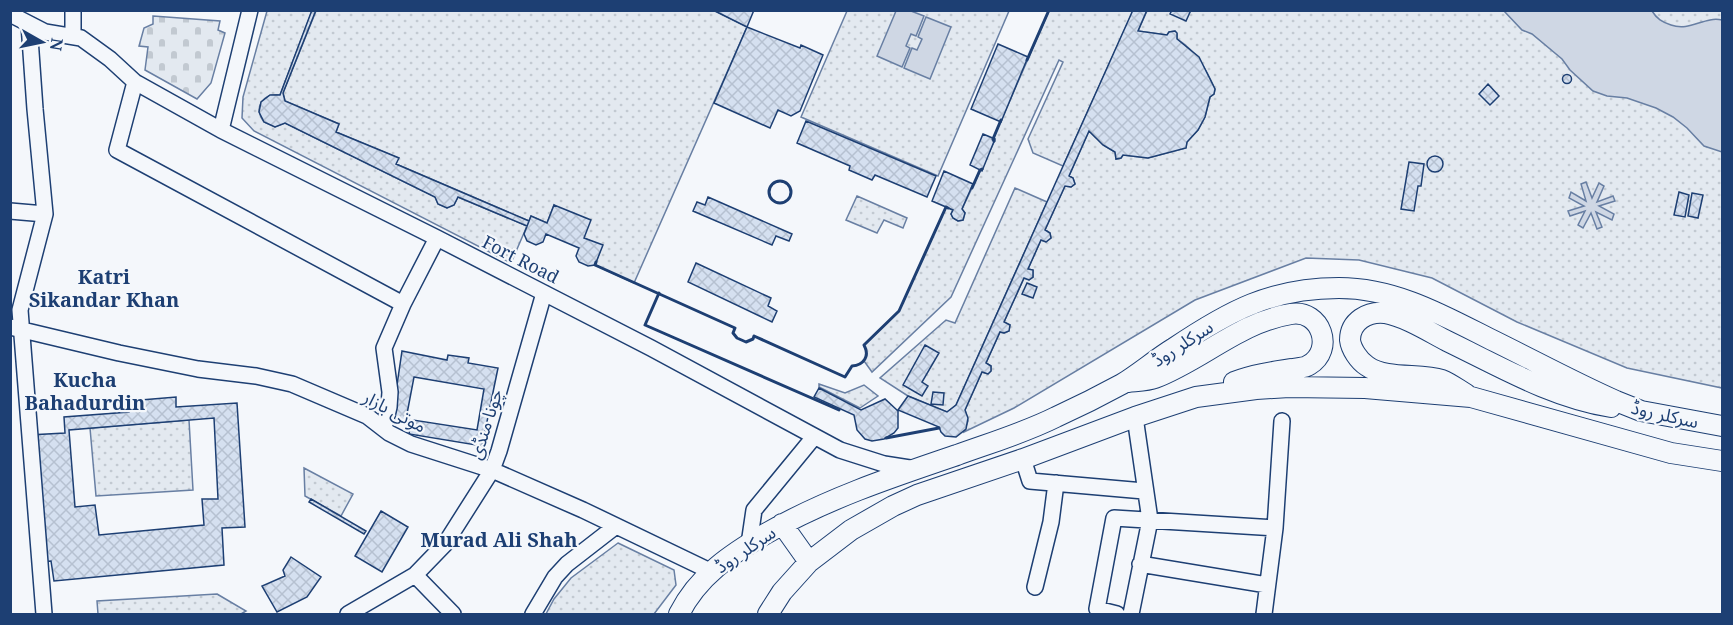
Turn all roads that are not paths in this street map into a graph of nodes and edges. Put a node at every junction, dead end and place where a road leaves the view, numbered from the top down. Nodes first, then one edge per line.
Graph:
1 (73, 10) edge
2 (250, 10) edge
3 (13, 14) edge
4 (29, 24) junction
5 (73, 36) junction
6 (135, 82) junction
7 (221, 130) junction
8 (10, 212) edge
9 (45, 214) junction
10 (437, 237) junction
11 (544, 292) junction
12 (404, 304) junction
13 (16, 328) edge
14 (1123, 383) junction
15 (1196, 397) junction
16 (1471, 397) junction
17 (1641, 411) junction
18 (1135, 417) junction
19 (1282, 421) dead end
20 (1722, 426) edge
21 (384, 428) junction
22 (814, 437) junction
23 (1023, 459) junction
24 (1722, 461) edge
25 (916, 469) junction
26 (492, 470) junction
27 (1056, 483) junction
28 (1144, 491) junction
29 (1150, 520) junction
30 (782, 524) junction
31 (616, 526) junction
32 (1275, 528) junction
33 (748, 544) junction
34 (809, 562) junction
35 (1140, 564) junction
36 (710, 571) junction
37 (415, 575) junction
38 (1267, 585) junction
39 (1035, 587) dead end
40 (44, 615) edge
41 (348, 615) edge
42 (453, 615) edge
43 (533, 615) edge
44 (679, 615) edge
45 (768, 615) edge
46 (1117, 615) edge
47 (1131, 615) edge
48 (1264, 615) edge

1 - 5 street
2 - 7 street
3 - 4 street
4 - 5 street
4 - 9 street
5 - 6 street, Fort Road
6 - 7 street, Fort Road
6 - 12 street
7 - 10 street, Fort Road
8 - 9 street
9 - 13 street
10 - 11 street, Fort Road
10 - 12 street
11 - 22 street, Fort Road
11 - 26 street, چونا منڈی
12 - 21 street
13 - 21 street, موتی بازار
13 - 40 street
14 - 15 main road
14 - 17 main road, سرکلر روڈ
14 - 25 main road, سرکلر روڈ
15 - 16 main road, سرکلر روڈ
15 - 18 main road, سرکلر روڈ
16 - 17 main road
16 - 24 main road, سرکلر روڈ
17 - 20 main road, سرکلر روڈ
18 - 23 main road, سرکلر روڈ
18 - 28 street
19 - 32 street
21 - 26 street, موتی بازار
22 - 25 street, Fort Road
22 - 33 street
23 - 27 street
23 - 34 main road, سرکلر روڈ
25 - 30 main road, سرکلر روڈ
26 - 31 street, موتی بازار
26 - 37 street, چونا منڈی
27 - 28 street
27 - 39 street
28 - 29 street
29 - 32 street
29 - 35 street
29 - 46 street
30 - 33 main road, سرکلر روڈ
30 - 34 main road
31 - 36 street, موتی بازار
31 - 43 street
32 - 38 street
33 - 36 main road, سرکلر روڈ
34 - 45 main road, سرکلر روڈ
35 - 38 street
35 - 47 street
36 - 44 main road, سرکلر روڈ
37 - 41 street, چونا منڈی
37 - 42 street
38 - 48 street

